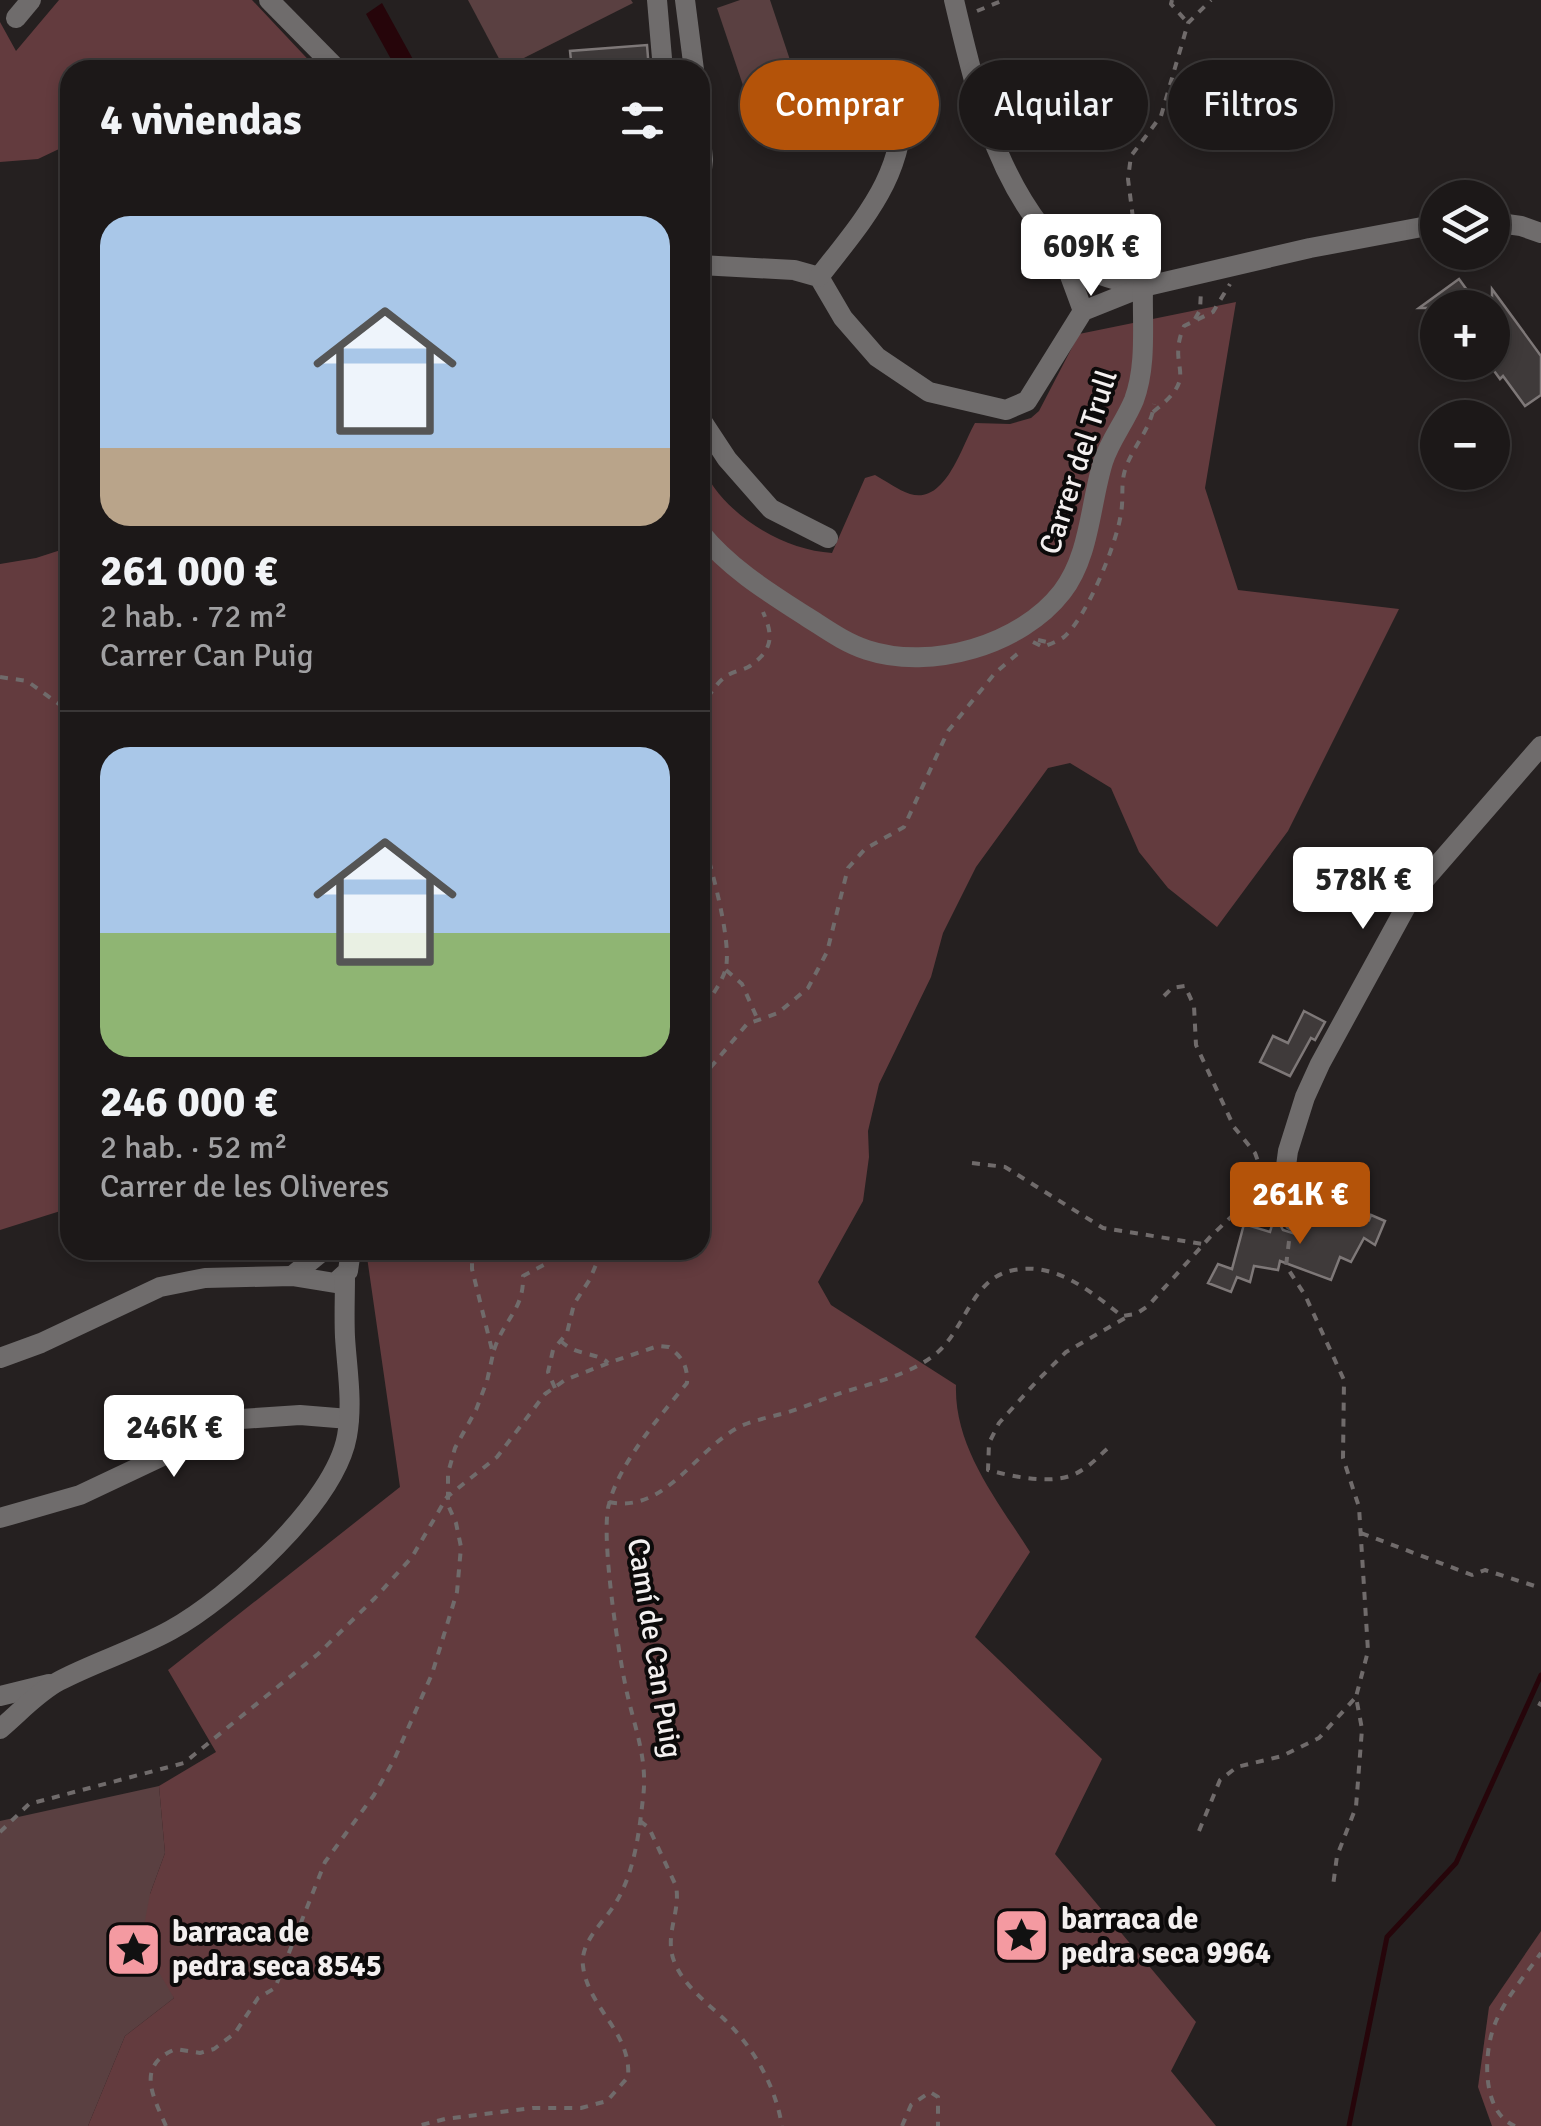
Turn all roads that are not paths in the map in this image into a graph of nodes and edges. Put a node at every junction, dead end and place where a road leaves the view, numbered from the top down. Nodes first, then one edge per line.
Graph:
1 (32, 0) edge
2 (269, 0) edge
3 (657, 0) edge
4 (685, 0) edge
5 (956, 8) edge
6 (16, 18) dead end
7 (328, 60) edge
8 (662, 60) edge
9 (693, 60) edge
10 (899, 150) edge
11 (1510, 224) edge
12 (1420, 228) edge
13 (1541, 234) edge
14 (1062, 254) junction
15 (710, 266) edge
16 (819, 277) junction
17 (1143, 287) junction
18 (1083, 311) junction
19 (710, 433) edge
20 (828, 538) dead end
21 (710, 541) edge
22 (1541, 746) edge
23 (1293, 1221) road end
24 (325, 1260) edge
25 (327, 1260) edge
26 (334, 1260) edge
27 (292, 1276) junction
28 (323, 1281) junction
29 (343, 1312) junction
30 (0, 1358) edge
31 (349, 1419) junction
32 (0, 1518) edge
33 (56, 1682) junction
34 (0, 1696) edge
35 (0, 1729) edge

1 - 6 street
2 - 7 street
3 - 8 street
4 - 9 street
5 - 14 street
10 - 16 street
11 - 13 street
12 - 17 street
14 - 17 street
14 - 18 street
15 - 16 street
16 - 18 street
17 - 18 street
17 - 21 street, Carrer del Trull
19 - 20 street
22 - 23 street
24 - 27 street
25 - 28 street
26 - 29 street
27 - 28 street
27 - 30 street
28 - 29 street
29 - 31 street
31 - 32 street
31 - 33 street
33 - 34 street
33 - 35 street

